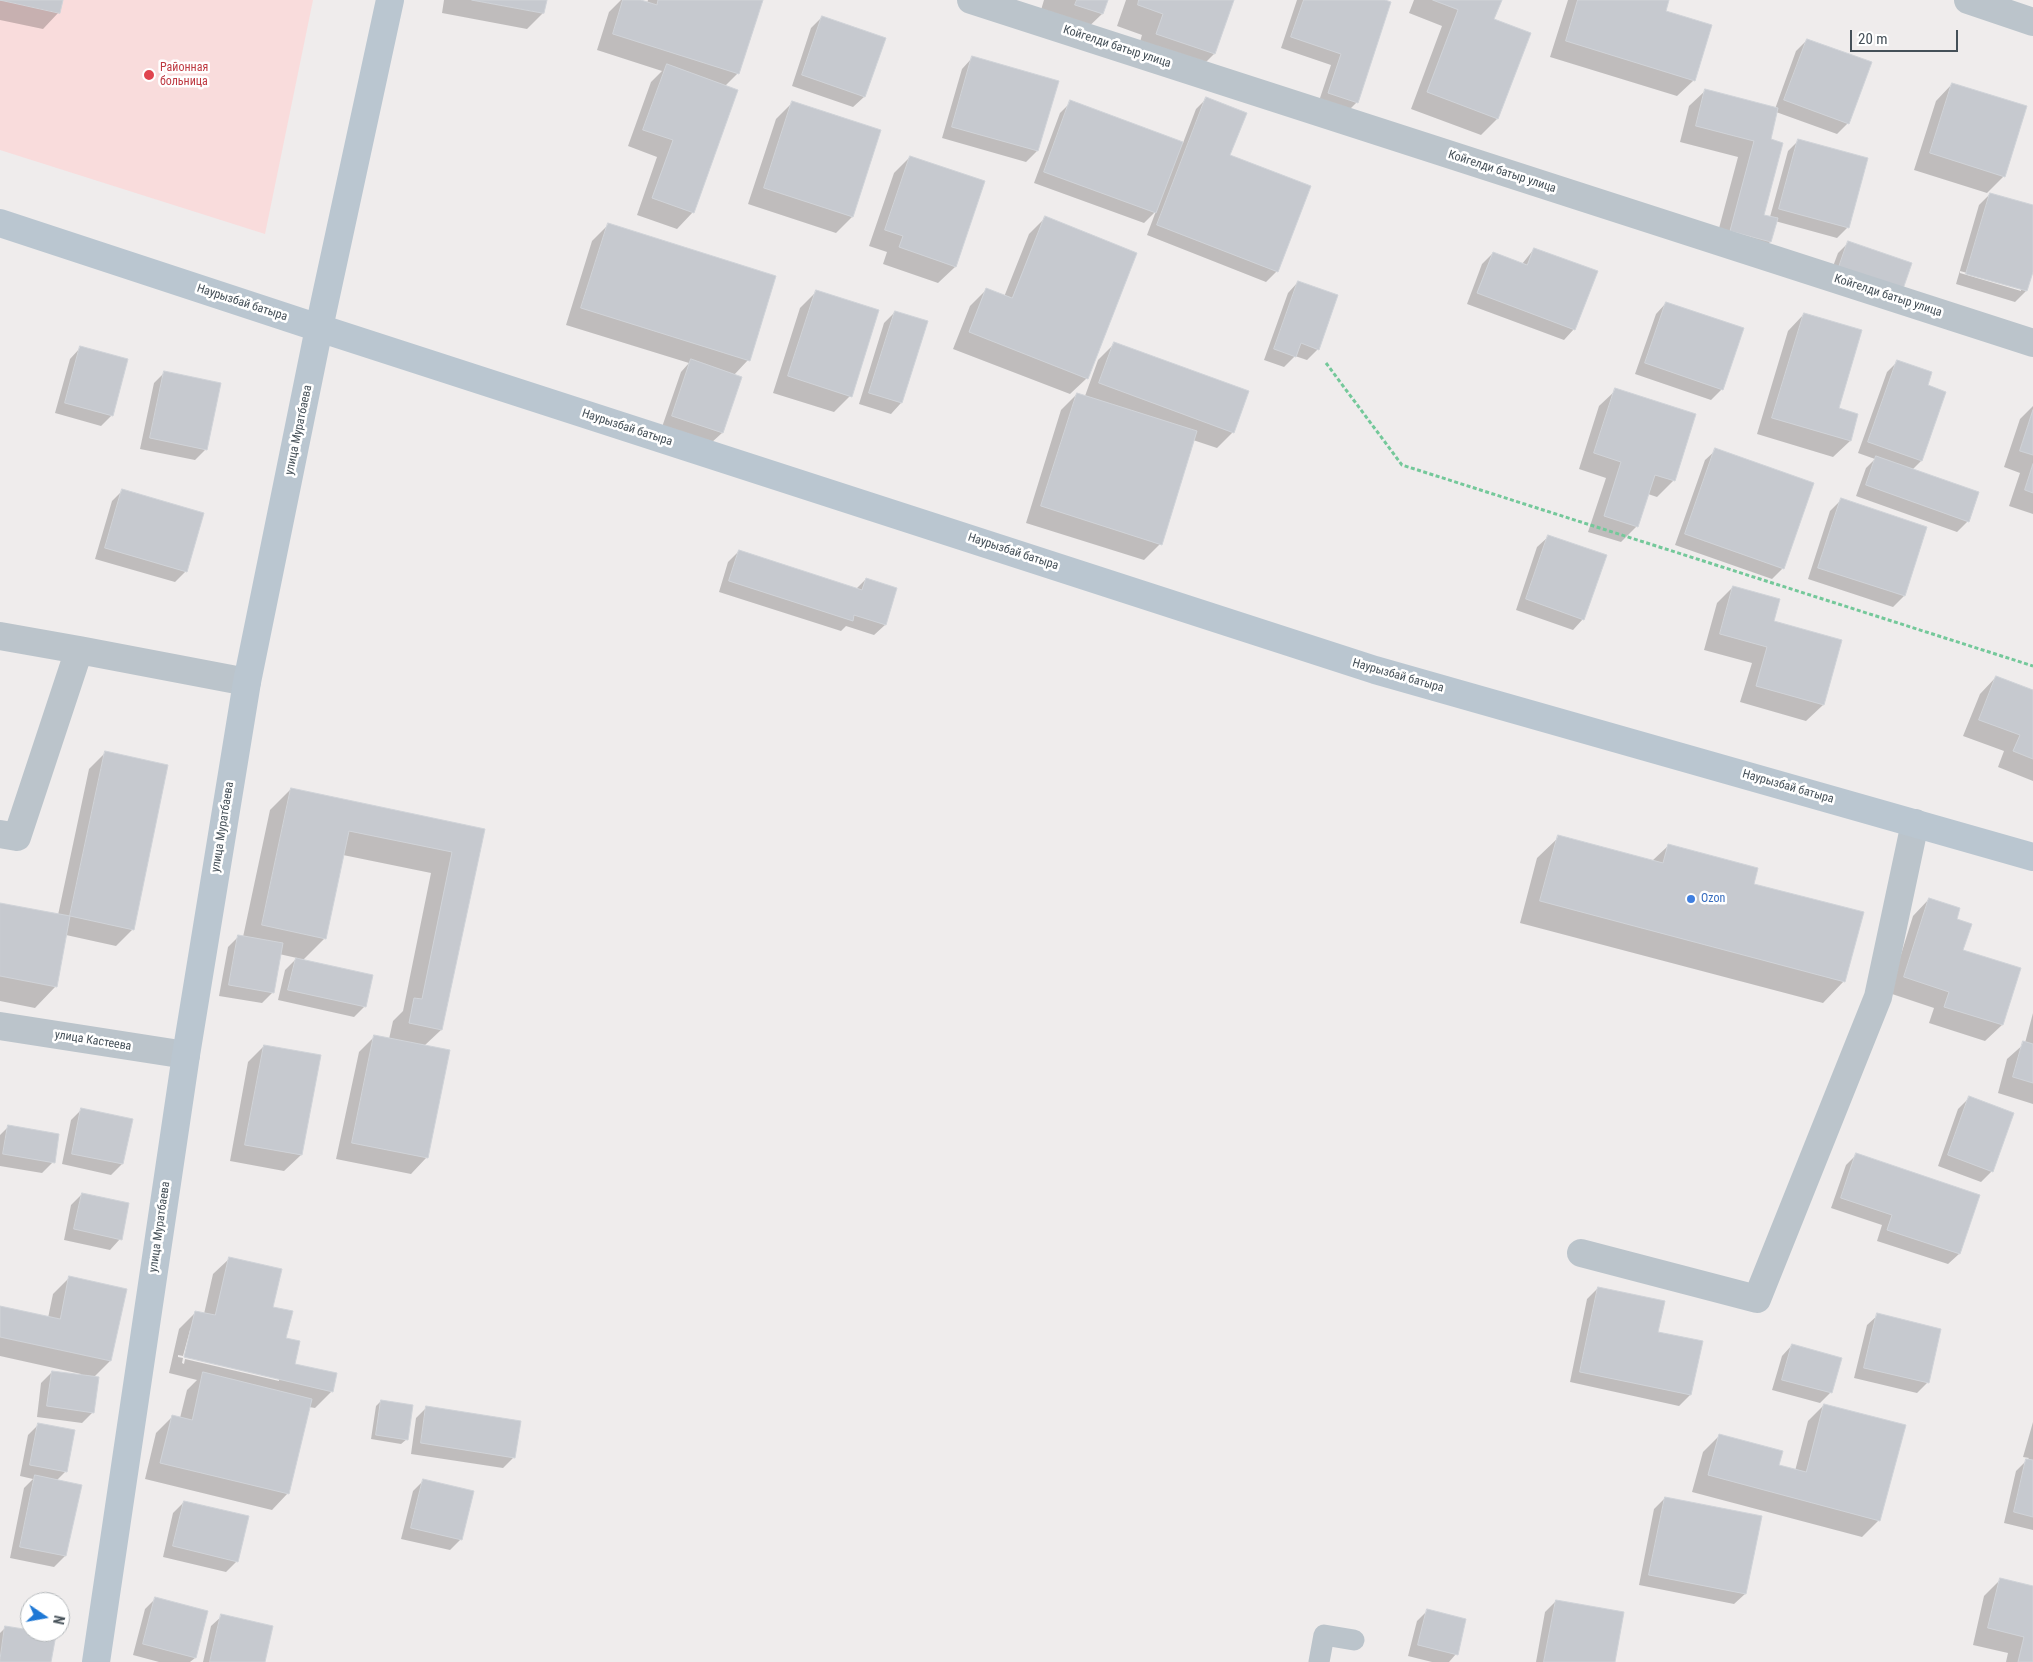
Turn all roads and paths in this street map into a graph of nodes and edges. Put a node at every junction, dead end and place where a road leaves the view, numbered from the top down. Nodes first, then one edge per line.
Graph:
1 (390, 0) edge
2 (971, 0) edge
3 (1968, 0) edge
4 (2033, 22) edge
5 (0, 223) edge
6 (320, 328) junction
7 (2033, 343) edge
8 (1326, 363) dead end
9 (0, 636) edge
10 (79, 650) junction
11 (2033, 666) edge
12 (247, 682) junction
13 (1915, 824) junction
14 (0, 834) edge
15 (2033, 857) edge
16 (0, 1026) edge
17 (186, 1056) junction
18 (1581, 1253) dead end
19 (1354, 1640) dead end
20 (96, 1662) edge
21 (1319, 1662) edge

1 - 6 main road, улица Муратбаева
2 - 7 street, Койгелди батыр улица
3 - 4 street
5 - 6 main road, Наурызбай батыра
6 - 12 main road, улица Муратбаева
6 - 13 main road, Наурызбай батыра
8 - 11 path
9 - 10 street
10 - 12 street
10 - 14 street
12 - 17 main road, улица Муратбаева
13 - 15 main road, Наурызбай батыра
13 - 18 street
16 - 17 street, улица Кастеева
17 - 20 main road, улица Муратбаева
19 - 21 lane

